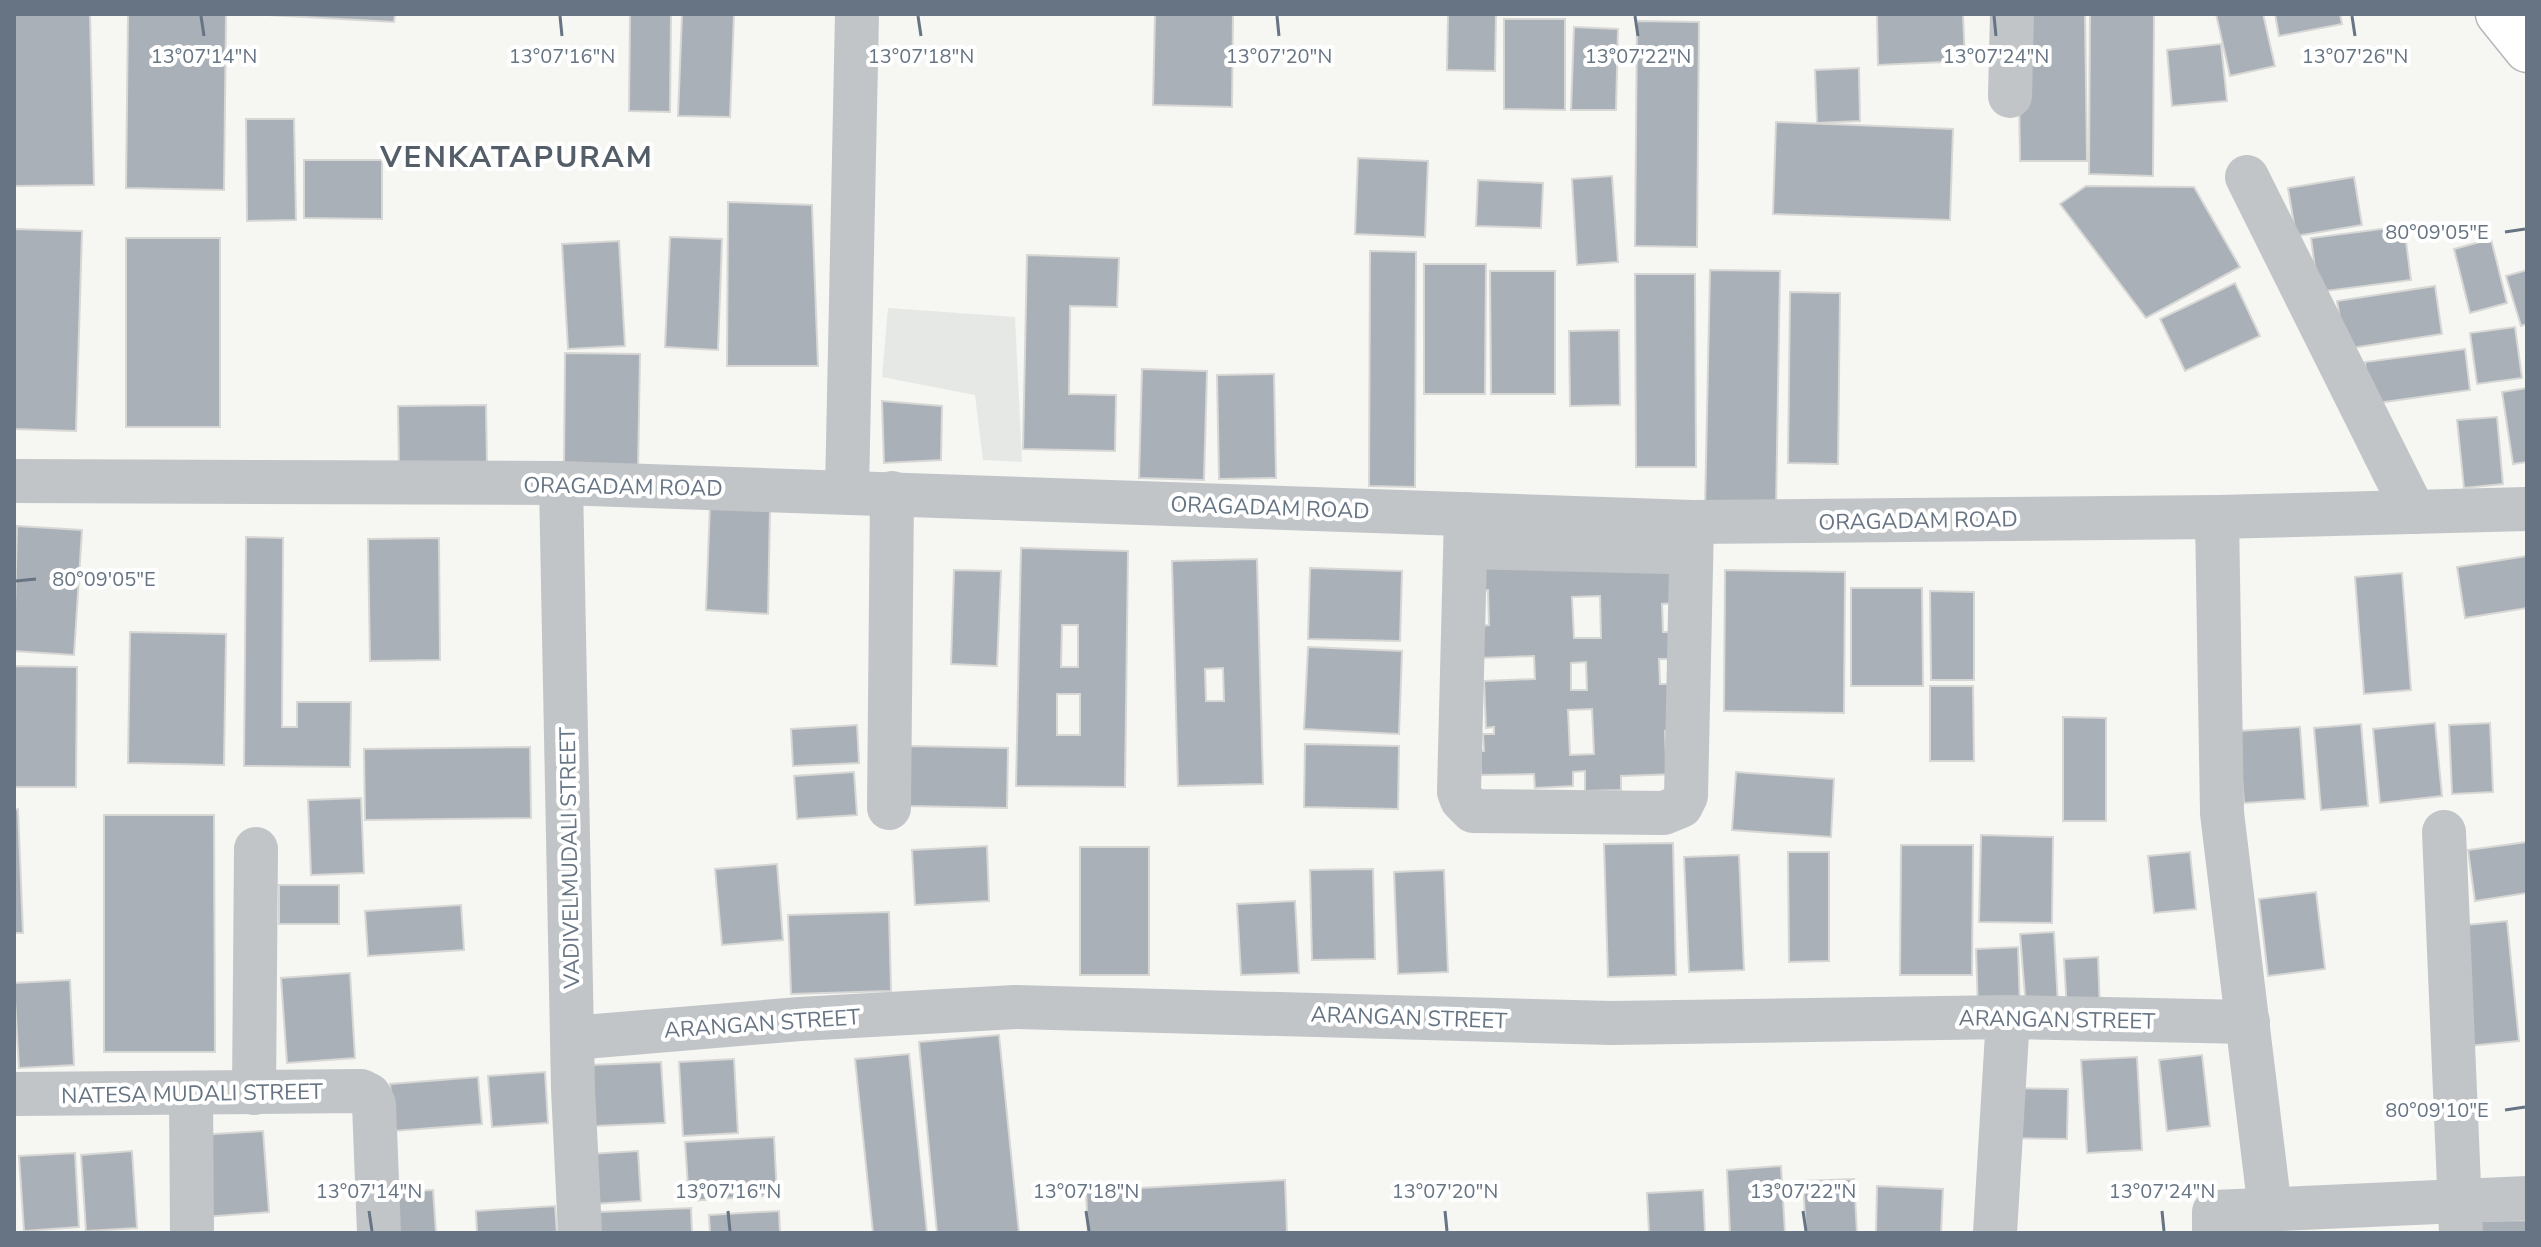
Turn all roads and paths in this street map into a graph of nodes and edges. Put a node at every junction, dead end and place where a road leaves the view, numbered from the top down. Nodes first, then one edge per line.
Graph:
1 (857, 14) edge
2 (2012, 14) edge
3 (2498, 14) edge
4 (2527, 50) edge
5 (2010, 96) dead end
6 (2247, 177) dead end
7 (14, 481) edge
8 (561, 483) junction
9 (847, 491) junction
10 (892, 493) junction
11 (2527, 509) edge
12 (2414, 512) junction
13 (2217, 517) junction
14 (1466, 530) junction
15 (1691, 537) junction
16 (889, 808) dead end
17 (2444, 832) dead end
18 (256, 849) dead end
19 (2008, 1017) junction
20 (2248, 1022) junction
21 (572, 1038) junction
22 (191, 1093) junction
23 (254, 1093) junction
24 (14, 1094) edge
25 (2527, 1198) edge
26 (2270, 1210) junction
27 (2461, 1217) edge
28 (192, 1233) edge
29 (379, 1233) edge
30 (580, 1233) edge
31 (1995, 1233) edge
32 (2214, 1233) edge

1 - 9 street
2 - 5 street
3 - 4 main road
6 - 12 street
7 - 8 street, ORAGADAM ROAD
8 - 9 street, ORAGADAM ROAD
8 - 21 street, VADIVELMUDALI STREET
9 - 10 street, ORAGADAM ROAD
10 - 14 street, ORAGADAM ROAD
10 - 16 street
11 - 12 street, ORAGADAM ROAD
12 - 13 street, ORAGADAM ROAD
13 - 15 street, ORAGADAM ROAD
13 - 20 street
14 - 15 street, ORAGADAM ROAD
14 - 15 street
17 - 27 street
18 - 23 street
19 - 20 street, ARANGAN STREET
19 - 21 street, ARANGAN STREET
19 - 31 street
20 - 26 street
21 - 30 street, VADIVELMUDALI STREET
22 - 23 street, NATESA MUDALI STREET
22 - 24 street, NATESA MUDALI STREET
22 - 28 street
23 - 29 street, NATESA MUDALI STREET
25 - 27 street
26 - 27 street
26 - 32 street

